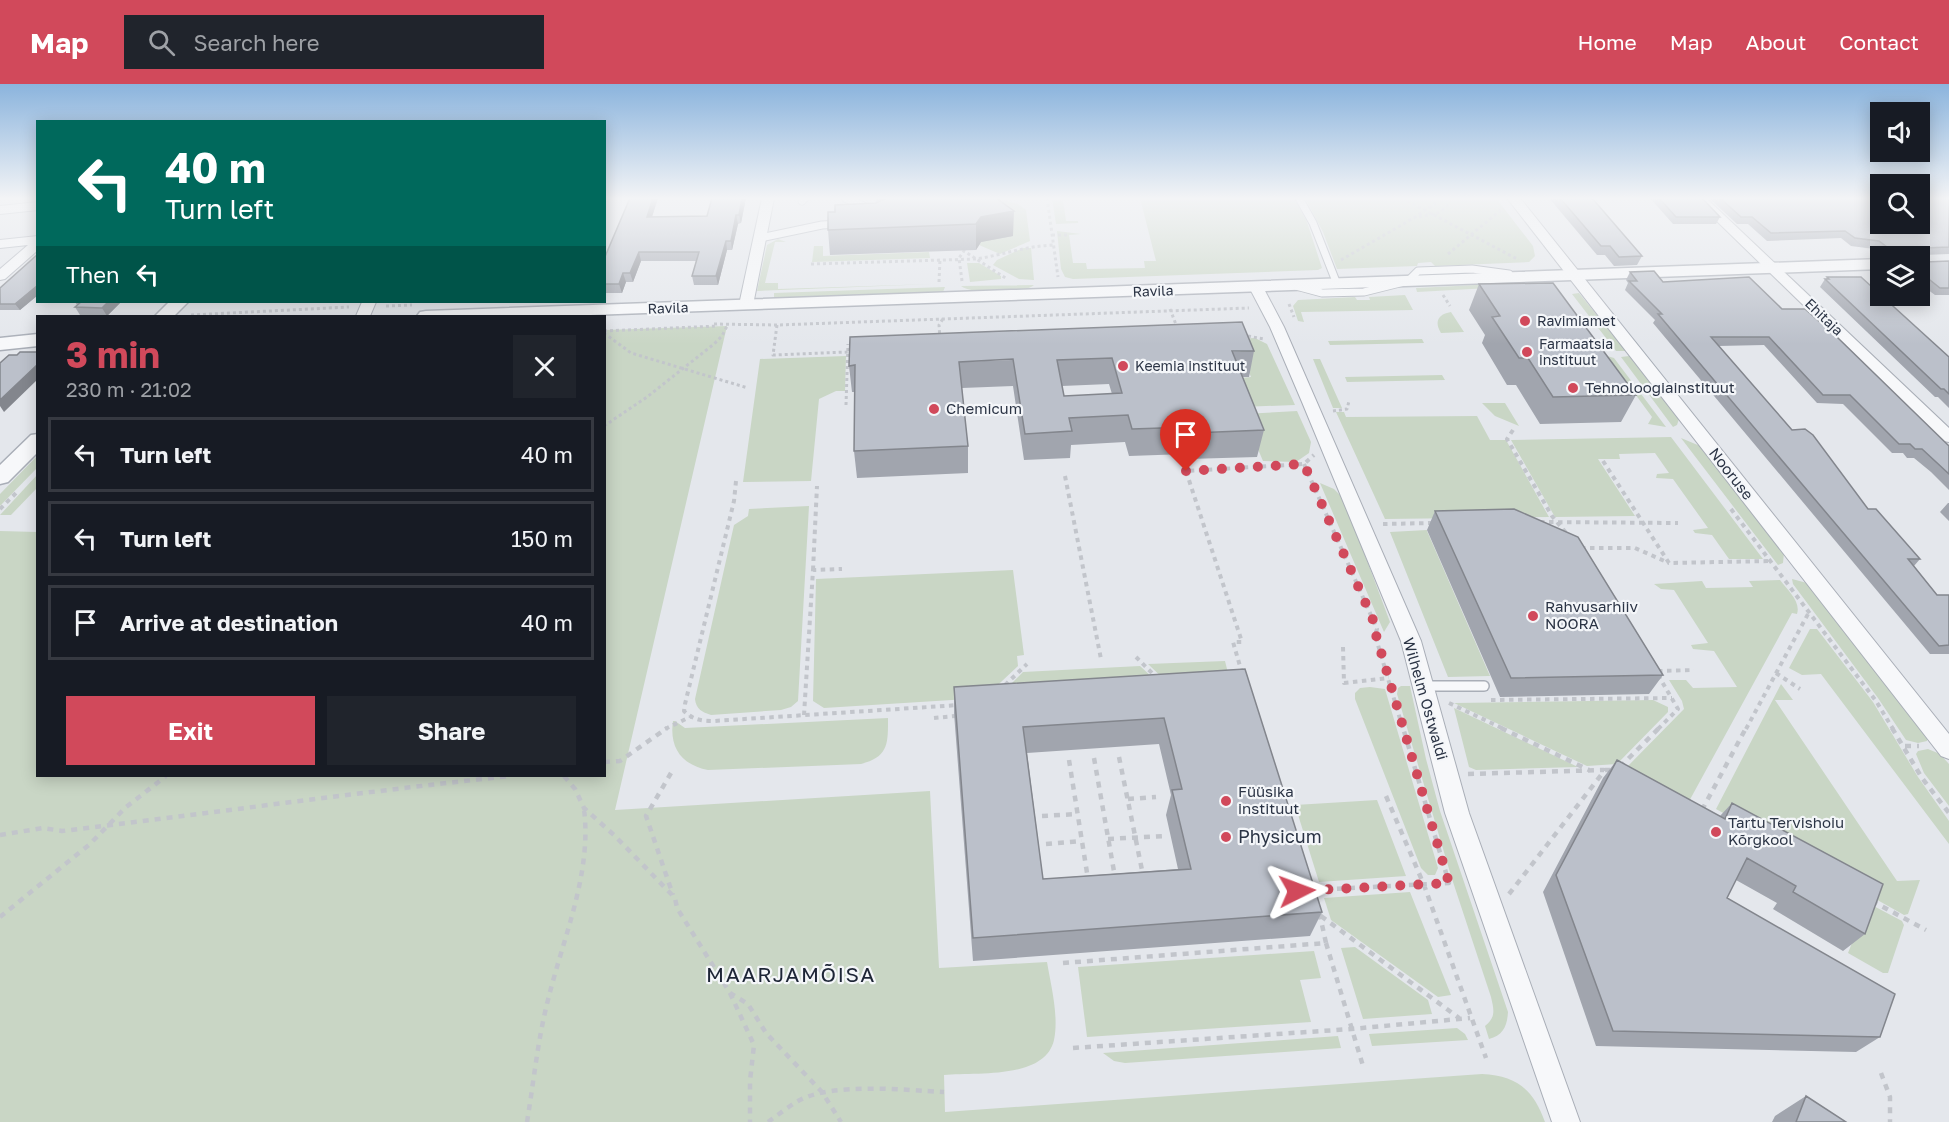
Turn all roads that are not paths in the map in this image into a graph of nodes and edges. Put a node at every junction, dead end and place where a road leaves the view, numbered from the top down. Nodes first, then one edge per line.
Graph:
1 (32, 246) edge
2 (758, 246) edge
3 (1322, 246) edge
4 (1548, 246) edge
5 (1750, 246) edge
6 (1870, 264) edge
7 (1771, 267) junction
8 (1574, 275) junction
9 (0, 276) edge
10 (1408, 281) junction
11 (1337, 284) junction
12 (1256, 287) junction
13 (1293, 292) junction
14 (178, 303) edge
15 (746, 305) junction
16 (555, 307) edge
17 (165, 315) edge
18 (440, 315) edge
19 (36, 340) edge
20 (0, 344) edge
21 (1949, 437) edge
22 (36, 442) edge
23 (0, 477) edge
24 (1424, 686) junction
25 (1484, 686) dead end
26 (1949, 750) edge
27 (1566, 1122) edge

1 - 9 street
2 - 15 street
3 - 11 lane
4 - 8 street, Nooruse
5 - 7 street, Ehitaja
6 - 7 street, Ravila
7 - 8 street, Ravila
7 - 21 street, Ehitaja
8 - 10 street, Ravila
8 - 26 street, Nooruse
10 - 11 street, Ravila
10 - 13 lane
11 - 13 street, Ravila
12 - 13 street, Ravila
12 - 15 street, Ravila
12 - 24 street, Wilhelm Ostwaldi
14 - 17 street
15 - 16 street, Ravila
16 - 18 street, Ravila
19 - 20 street
22 - 23 street
24 - 25 lane
24 - 27 street, Wilhelm Ostwaldi

